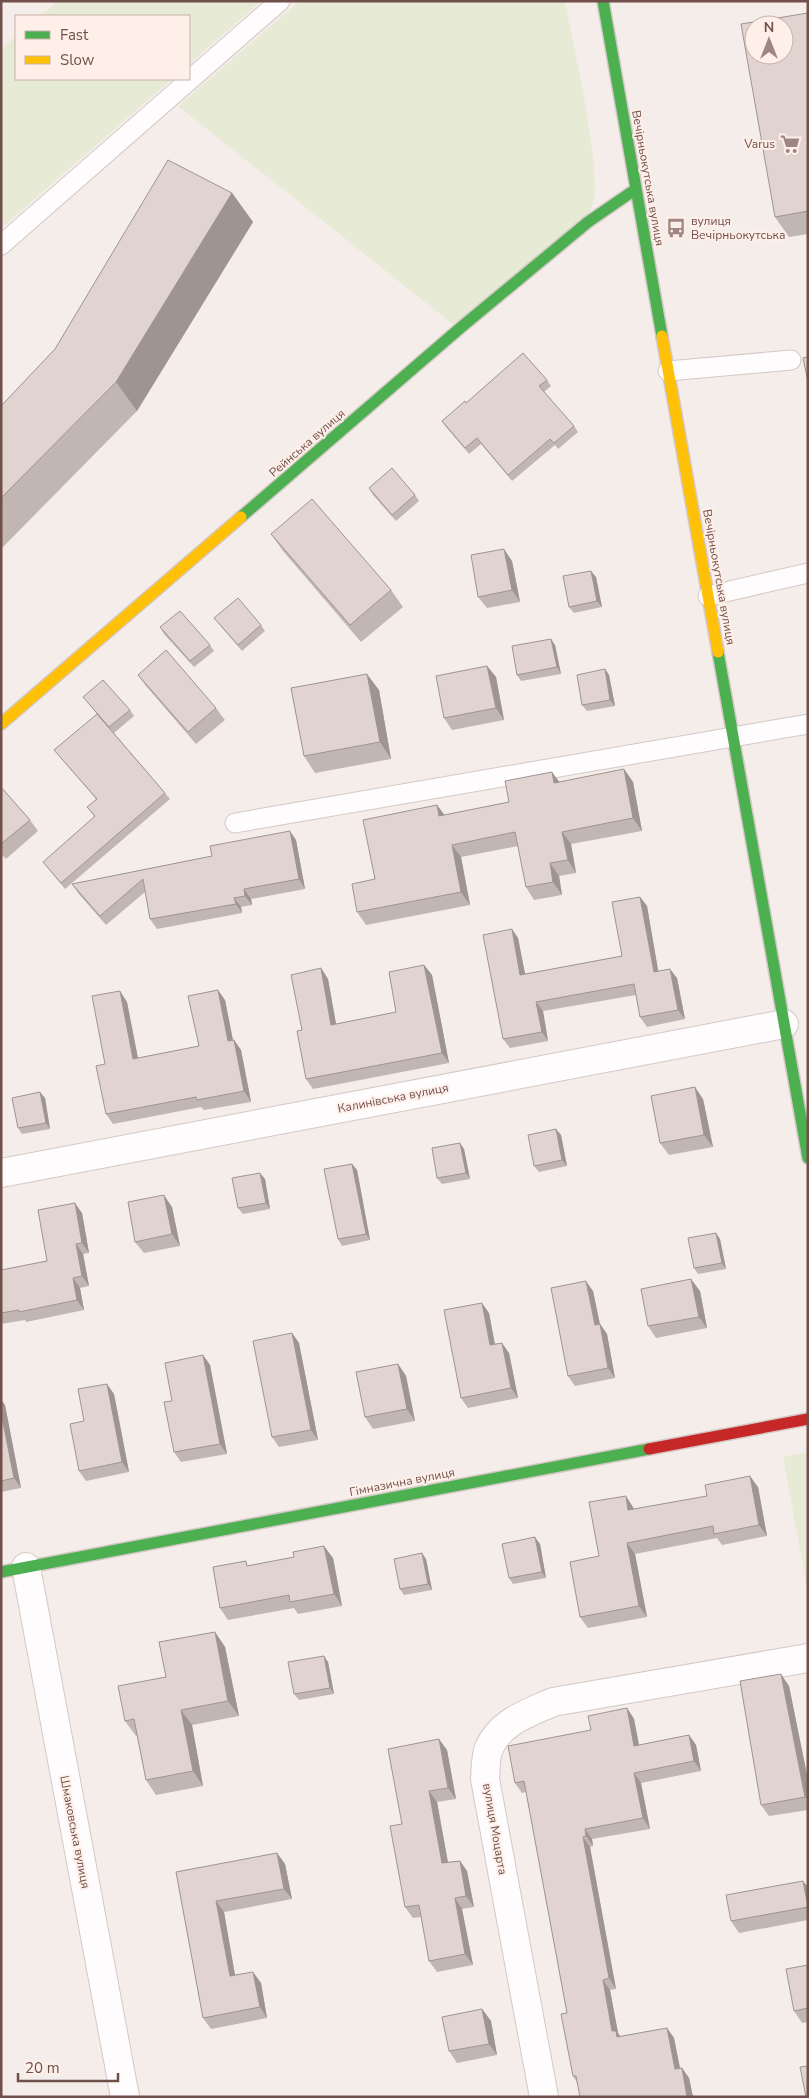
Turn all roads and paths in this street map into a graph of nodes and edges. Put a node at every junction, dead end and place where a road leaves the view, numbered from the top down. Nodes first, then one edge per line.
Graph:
1 (280, 1) edge
2 (609, 3) edge
3 (190, 79) edge
4 (189, 80) edge
5 (636, 189) junction
6 (1, 244) edge
7 (791, 360) dead end
8 (668, 371) junction
9 (808, 573) edge
10 (708, 596) junction
11 (1, 724) edge
12 (808, 724) edge
13 (733, 736) junction
14 (236, 822) dead end
15 (784, 1024) junction
16 (808, 1158) edge
17 (1, 1173) edge
18 (808, 1419) edge
19 (14, 1570) edge
20 (808, 1658) edge
21 (124, 2097) edge
22 (544, 2097) edge

1 - 3 lane
2 - 5 street, Вечірньокутська вулиця
4 - 6 lane
5 - 8 street, Вечірньокутська вулиця
5 - 11 street, Рейнська вулиця
7 - 8 lane
8 - 10 street, Вечірньокутська вулиця
9 - 10 lane
10 - 13 street, Вечірньокутська вулиця
12 - 13 lane
13 - 14 lane
13 - 15 street, Вечірньокутська вулиця
15 - 16 street, Вечірньокутська вулиця
15 - 17 street, Калинівська вулиця
18 - 19 street, Гімназична вулиця
19 - 21 street, Шмаковська вулиця
20 - 22 street, вулиця Моцарта

